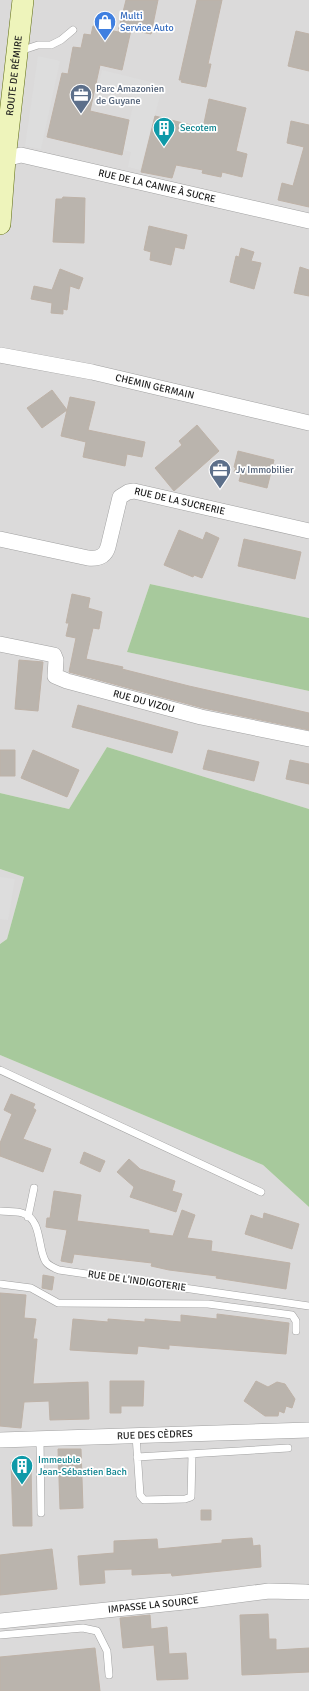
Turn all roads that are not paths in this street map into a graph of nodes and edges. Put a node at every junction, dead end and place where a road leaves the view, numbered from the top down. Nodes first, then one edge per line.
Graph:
1 (23, 0) edge
2 (72, 30) dead end
3 (18, 51) junction
4 (5, 159) junction
5 (1, 200) edge
6 (309, 221) edge
7 (0, 224) edge
8 (0, 354) edge
9 (309, 424) edge
10 (309, 531) edge
11 (0, 539) edge
12 (0, 644) edge
13 (309, 739) edge
14 (0, 1070) edge
15 (34, 1188) dead end
16 (261, 1192) dead end
17 (0, 1211) edge
18 (28, 1217) junction
19 (0, 1284) edge
20 (309, 1306) edge
21 (296, 1331) dead end
22 (309, 1430) edge
23 (136, 1435) junction
24 (40, 1439) junction
25 (0, 1440) edge
26 (288, 1448) dead end
27 (192, 1455) junction
28 (137, 1457) junction
29 (41, 1513) dead end
30 (307, 1592) edge
31 (0, 1621) edge
32 (0, 1635) edge
33 (109, 1675) dead end

1 - 3 main road, ROUTE DE RÉMIRE
2 - 3 lane
3 - 4 main road, ROUTE DE RÉMIRE
4 - 5 main road, ROUTE DE RÉMIRE
4 - 6 street, RUE DE LA CANNE À SUCRE
5 - 7 main road, ROUTE DE RÉMIRE
8 - 9 street, CHEMIN GERMAIN
10 - 11 street, RUE DE LA SUCRERIE
12 - 13 street, RUE DU VIZOU
14 - 16 lane
15 - 18 lane
17 - 18 lane
18 - 20 lane, RUE DE L'INDIGOTERIE
19 - 21 lane
22 - 23 street, RUE DES CÈDRES
23 - 24 street, RUE DES CÈDRES
23 - 28 lane
24 - 25 street, RUE DES CÈDRES
24 - 29 lane
26 - 27 lane
27 - 28 lane
27 - 28 lane
30 - 31 street, IMPASSE LA SOURCE
32 - 33 lane

